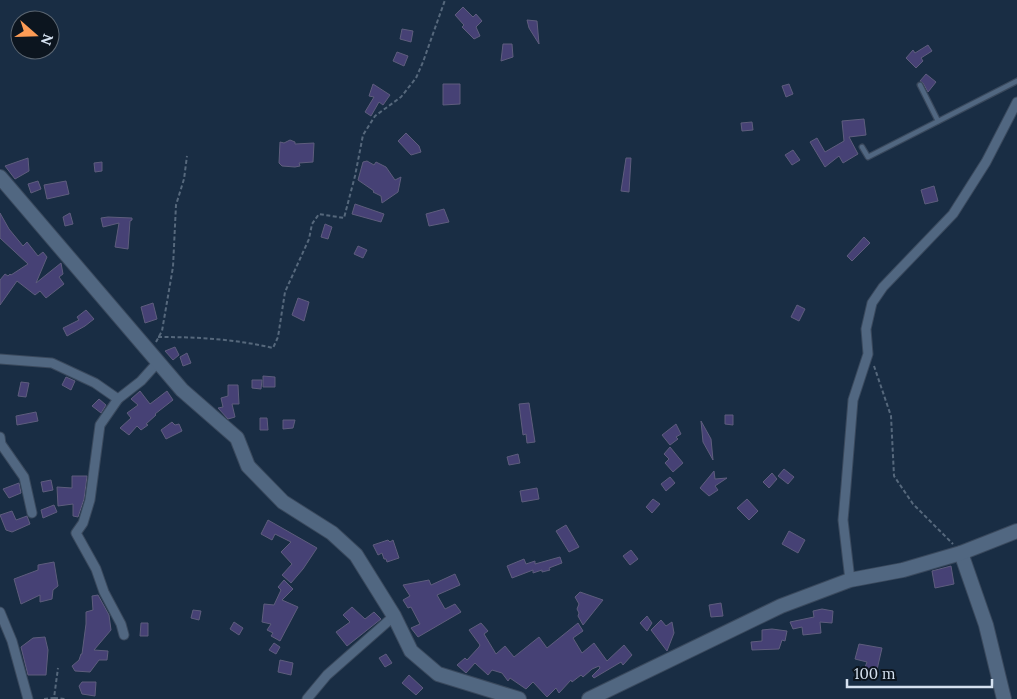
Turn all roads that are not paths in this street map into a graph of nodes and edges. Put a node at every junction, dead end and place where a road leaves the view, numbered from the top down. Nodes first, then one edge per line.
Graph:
1 (1017, 80) edge
2 (920, 85) dead end
3 (1017, 102) edge
4 (938, 121) junction
5 (862, 147) dead end
6 (0, 177) edge
7 (0, 359) edge
8 (156, 359) junction
9 (118, 399) junction
10 (0, 437) edge
11 (32, 513) dead end
12 (1017, 531) edge
13 (961, 553) junction
14 (850, 580) junction
15 (0, 612) edge
16 (394, 616) junction
17 (124, 635) dead end
18 (605, 696) edge
19 (28, 699) edge
20 (308, 699) edge
21 (519, 699) edge
22 (589, 699) edge
23 (1004, 699) edge

1 - 4 lane
2 - 4 lane
3 - 14 street
4 - 5 lane
6 - 8 main road
7 - 9 street
8 - 9 street
8 - 16 main road
9 - 17 street
10 - 11 street
12 - 13 main road
13 - 14 main road
13 - 23 main road
14 - 18 main road
15 - 19 street
16 - 20 street
16 - 21 main road
18 - 22 main road

